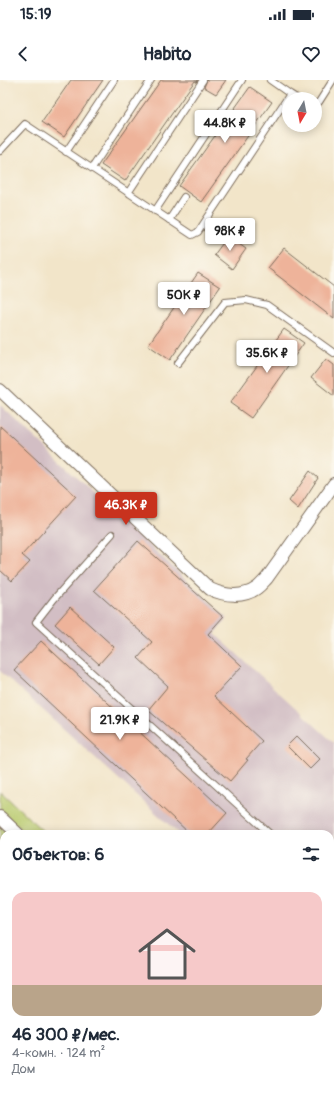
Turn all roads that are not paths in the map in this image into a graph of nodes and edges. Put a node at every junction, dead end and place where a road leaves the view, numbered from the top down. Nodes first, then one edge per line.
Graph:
1 (114, 80) edge
2 (151, 80) edge
3 (203, 80) edge
4 (242, 80) edge
5 (270, 80) edge
6 (333, 80) edge
7 (287, 92) edge
8 (322, 97) edge
9 (282, 106) edge
10 (0, 151) edge
11 (66, 152) junction
12 (92, 168) junction
13 (128, 192) junction
14 (184, 197) dead end
15 (155, 211) junction
16 (169, 220) junction
17 (334, 353) edge
18 (178, 364) dead end
19 (0, 390) edge
20 (334, 484) edge
21 (112, 534) dead end
22 (0, 817) edge
23 (14, 830) edge
24 (266, 830) edge

1 - 11 lane
2 - 12 lane
3 - 13 lane
4 - 15 lane
5 - 7 lane
6 - 8 lane
9 - 16 lane
10 - 11 lane
11 - 12 lane
12 - 13 lane
13 - 15 lane
14 - 16 lane
15 - 16 lane
17 - 18 lane
19 - 20 street
21 - 24 lane
22 - 23 street

